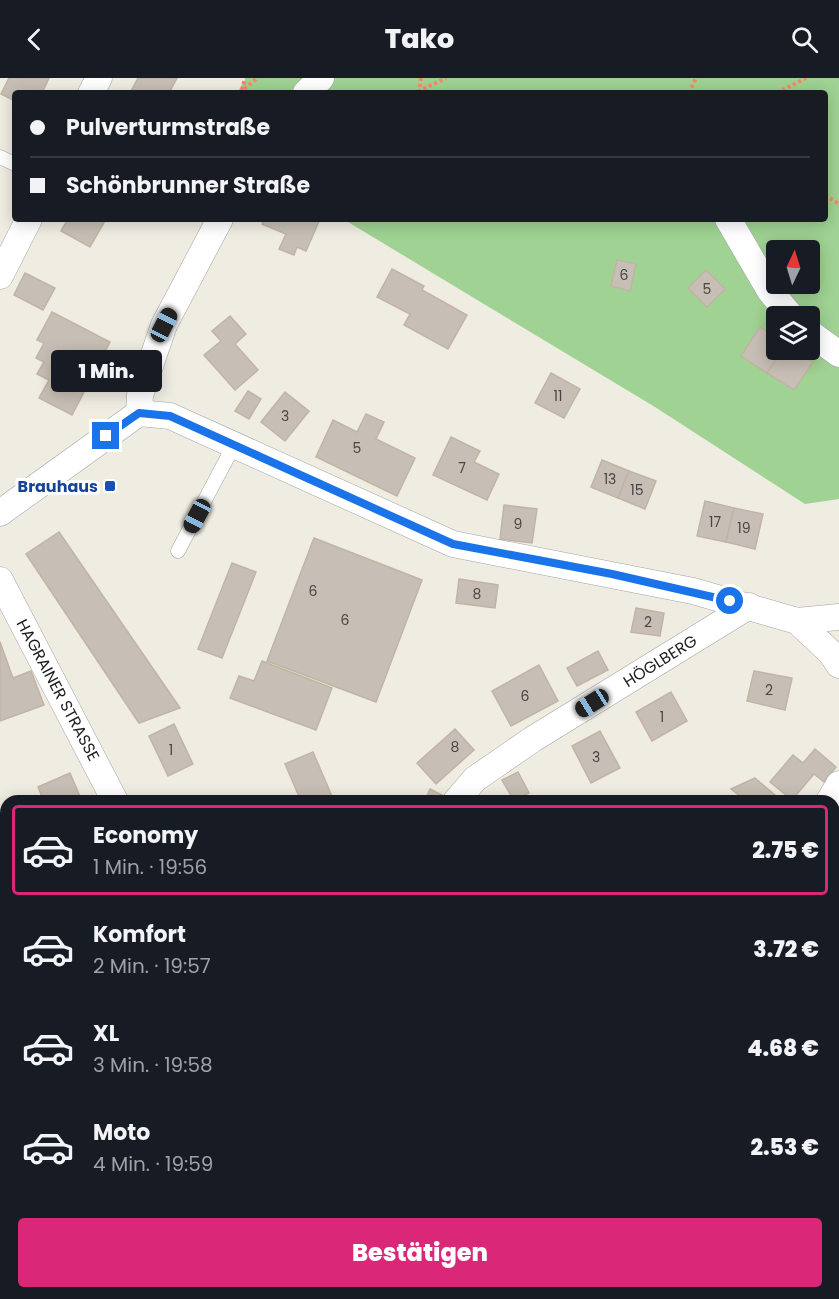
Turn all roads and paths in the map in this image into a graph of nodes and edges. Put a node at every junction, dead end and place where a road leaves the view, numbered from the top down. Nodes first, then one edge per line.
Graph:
1 (257, 78) edge
2 (321, 78) edge
3 (446, 78) edge
4 (806, 78) edge
5 (243, 90) edge
6 (309, 90) edge
7 (421, 90) edge
8 (783, 90) edge
9 (27, 222) edge
10 (218, 222) edge
11 (731, 222) edge
12 (0, 276) edge
13 (783, 306) edge
14 (820, 340) edge
15 (839, 354) edge
16 (139, 413) junction
17 (234, 445) junction
18 (0, 513) edge
19 (178, 551) dead end
20 (0, 580) edge
21 (749, 606) junction
22 (839, 616) edge
23 (796, 621) junction
24 (839, 665) edge
25 (112, 795) edge
26 (461, 795) edge

1 - 5 path
2 - 6 street
3 - 7 path
4 - 8 path
9 - 12 street
10 - 16 street
11 - 13 street
14 - 15 street
16 - 17 street
16 - 18 street
17 - 19 lane
17 - 21 street
20 - 25 street, HAGRAINER STRASSE
21 - 23 street
21 - 26 street, HÖGLBERG
22 - 23 street
23 - 24 street

